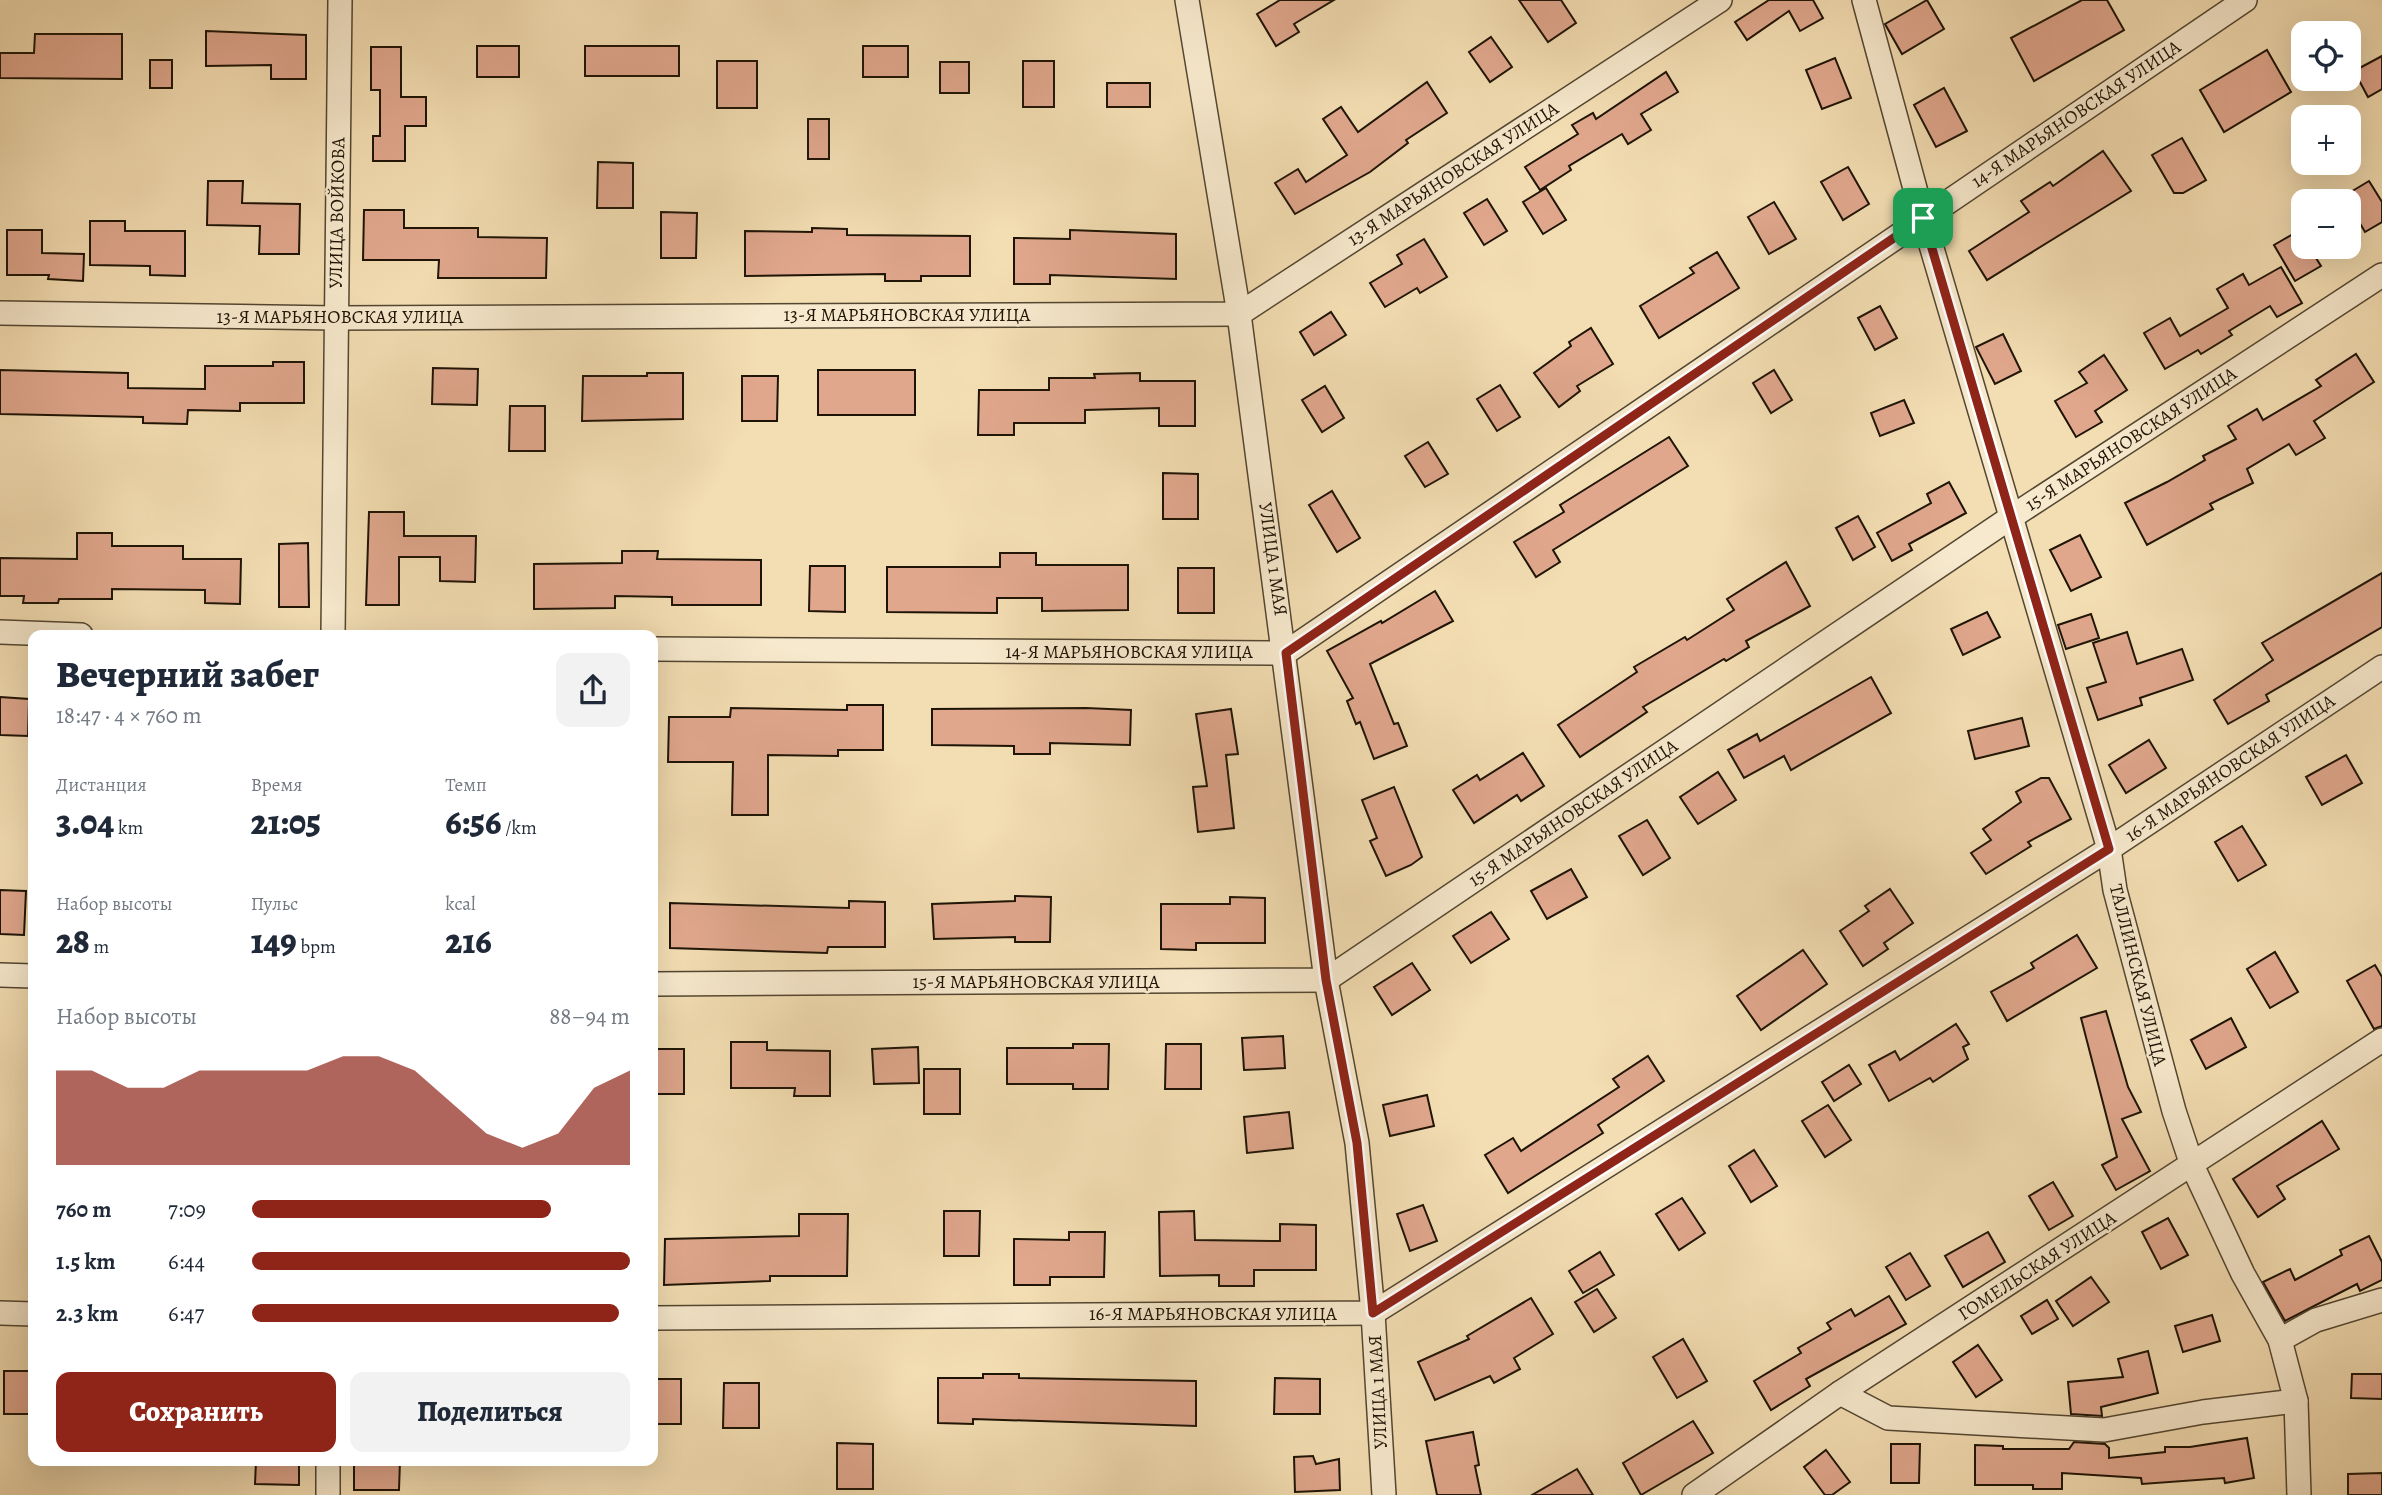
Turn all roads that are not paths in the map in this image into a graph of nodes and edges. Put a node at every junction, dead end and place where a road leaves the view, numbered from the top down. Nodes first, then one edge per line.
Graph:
1 (340, 0) edge
2 (1187, 0) edge
3 (1720, 0) edge
4 (1864, 0) edge
5 (2245, 0) edge
6 (1923, 218) junction
7 (2382, 275) edge
8 (0, 313) edge
9 (1239, 314) junction
10 (336, 318) junction
11 (2010, 518) junction
12 (333, 630) edge
13 (0, 632) edge
14 (28, 633) edge
15 (658, 649) edge
16 (1286, 653) junction
17 (2382, 667) edge
18 (2109, 849) junction
19 (0, 975) edge
20 (28, 976) edge
21 (1326, 980) junction
22 (658, 984) edge
23 (2382, 1040) edge
24 (2192, 1165) junction
25 (2382, 1300) edge
26 (0, 1313) edge
27 (1373, 1313) junction
28 (28, 1314) edge
29 (658, 1318) edge
30 (2280, 1340) junction
31 (1840, 1392) junction
32 (2296, 1401) junction
33 (328, 1466) edge
34 (328, 1495) edge
35 (1384, 1495) edge
36 (1694, 1495) edge
37 (2299, 1495) edge

1 - 10 street, УЛИЦА ВОЙКОВА
2 - 9 street, УЛИЦА 1 МАЯ
3 - 9 street, 13-Я МАРЬЯНОВСКАЯ УЛИЦА
4 - 6 street, ТАЛЛИНСКАЯ УЛИЦА
5 - 6 street, 14-Я МАРЬЯНОВСКАЯ УЛИЦА
6 - 11 street, ТАЛЛИНСКАЯ УЛИЦА
6 - 16 street, 14-Я МАРЬЯНОВСКАЯ УЛИЦА
7 - 11 street, 15-Я МАРЬЯНОВСКАЯ УЛИЦА
8 - 10 street, 13-Я МАРЬЯНОВСКАЯ УЛИЦА
9 - 10 street, 13-Я МАРЬЯНОВСКАЯ УЛИЦА
9 - 16 street, УЛИЦА 1 МАЯ
10 - 12 street, УЛИЦА ВОЙКОВА
11 - 18 street, ТАЛЛИНСКАЯ УЛИЦА
11 - 21 street, 15-Я МАРЬЯНОВСКАЯ УЛИЦА
13 - 14 street
15 - 16 street, 14-Я МАРЬЯНОВСКАЯ УЛИЦА
16 - 21 street, УЛИЦА 1 МАЯ
17 - 18 street, 16-Я МАРЬЯНОВСКАЯ УЛИЦА
18 - 24 street, ТАЛЛИНСКАЯ УЛИЦА
18 - 27 street, 16-Я МАРЬЯНОВСКАЯ УЛИЦА
19 - 20 street
21 - 22 street, 15-Я МАРЬЯНОВСКАЯ УЛИЦА
21 - 27 street, УЛИЦА 1 МАЯ
23 - 24 street, ГОМЕЛЬСКАЯ УЛИЦА
24 - 30 street, ТАЛЛИНСКАЯ УЛИЦА
24 - 31 street, ГОМЕЛЬСКАЯ УЛИЦА
25 - 30 street
26 - 28 street
27 - 29 street, 16-Я МАРЬЯНОВСКАЯ УЛИЦА
27 - 35 street, УЛИЦА 1 МАЯ
30 - 32 street, ТАЛЛИНСКАЯ УЛИЦА
31 - 32 street
31 - 36 street, ГОМЕЛЬСКАЯ УЛИЦА
32 - 37 street, ТАЛЛИНСКАЯ УЛИЦА
33 - 34 street

